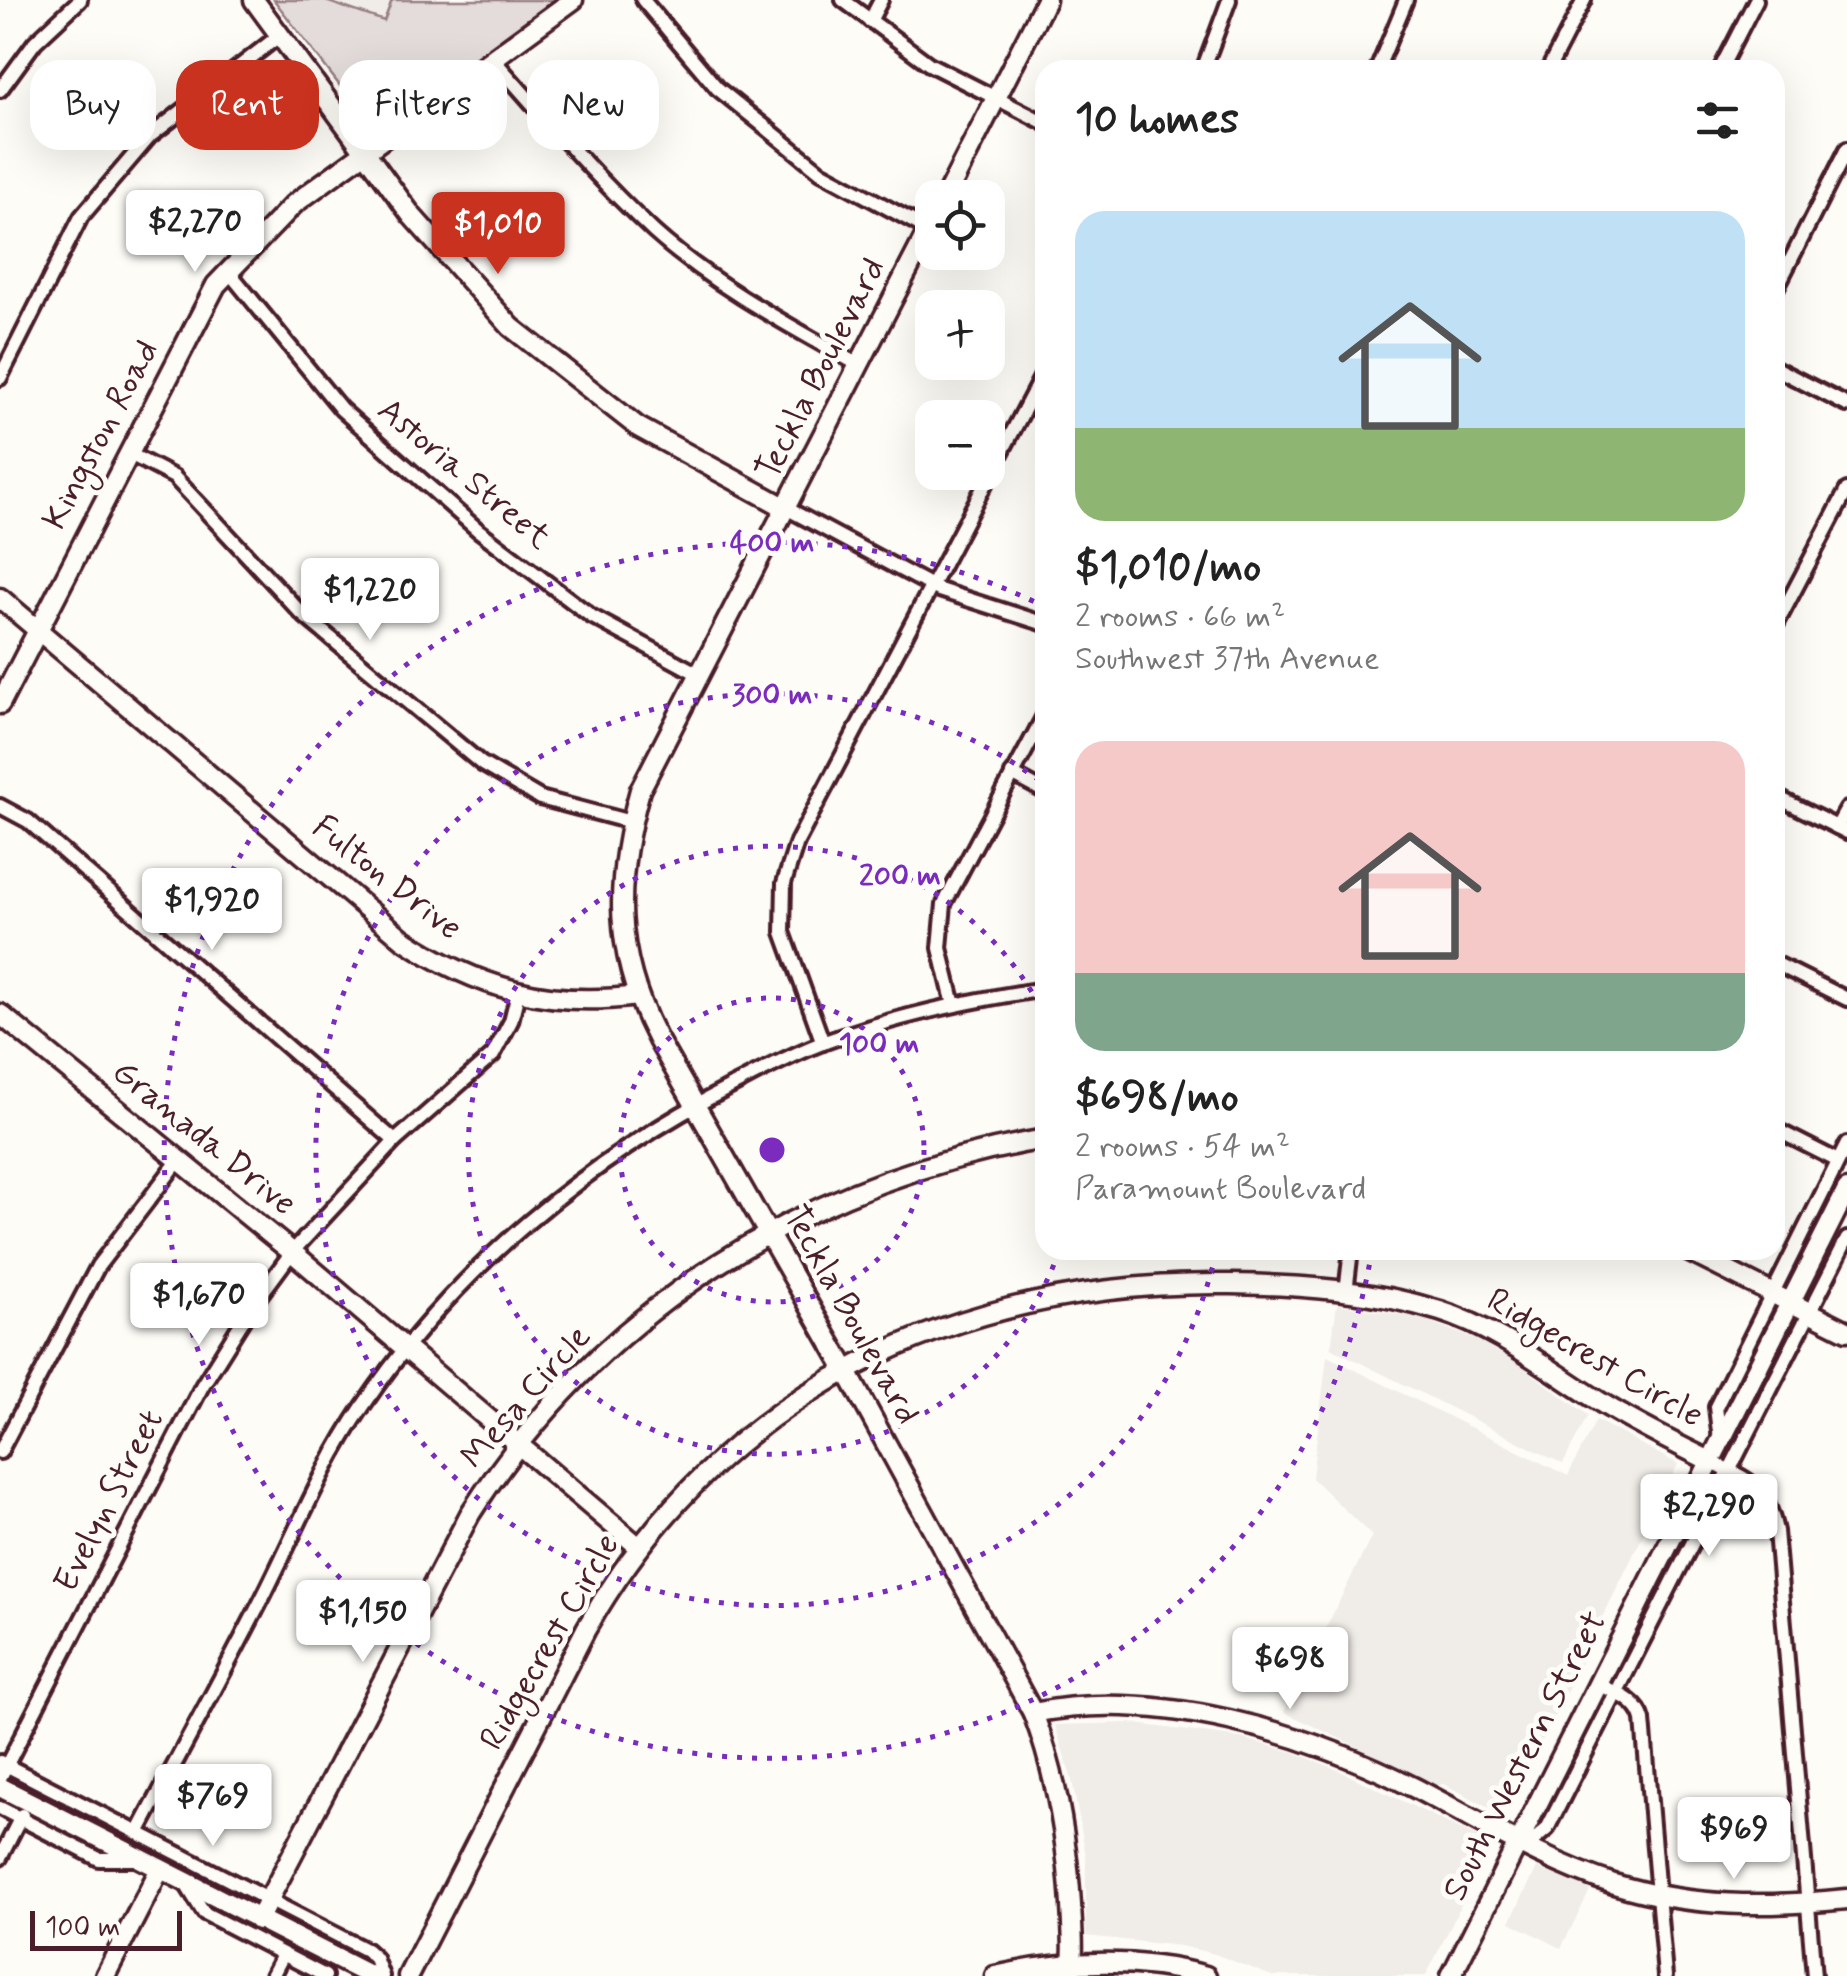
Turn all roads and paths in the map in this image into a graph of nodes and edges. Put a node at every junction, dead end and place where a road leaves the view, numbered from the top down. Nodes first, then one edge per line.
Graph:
1 (80, 0) edge
2 (254, 0) edge
3 (573, 0) edge
4 (643, 0) edge
5 (843, 0) edge
6 (881, 0) edge
7 (1046, 0) edge
8 (1229, 0) edge
9 (1406, 0) edge
10 (1584, 0) edge
11 (1756, 0) edge
12 (870, 20) junction
13 (280, 35) junction
14 (493, 58) junction
15 (1206, 60) edge
16 (1381, 60) edge
17 (1553, 60) edge
18 (1725, 60) edge
19 (0, 90) edge
20 (997, 98) junction
21 (1035, 118) edge
22 (1847, 149) edge
23 (366, 152) junction
24 (955, 180) edge
25 (915, 219) edge
26 (915, 256) edge
27 (1785, 270) edge
28 (229, 272) junction
29 (859, 365) junction
30 (1785, 373) edge
31 (0, 378) edge
32 (1035, 390) edge
33 (1847, 406) edge
34 (128, 453) junction
35 (1847, 490) edge
36 (786, 508) junction
37 (934, 588) junction
38 (0, 598) edge
39 (1785, 608) edge
40 (1035, 621) edge
41 (38, 629) junction
42 (700, 674) junction
43 (0, 704) edge
44 (1035, 732) edge
45 (1012, 774) junction
46 (1035, 787) edge
47 (1785, 801) edge
48 (0, 806) edge
49 (1847, 809) edge
50 (631, 822) junction
51 (1842, 830) edge
52 (626, 955) junction
53 (1785, 968) edge
54 (1035, 991) edge
55 (518, 992) junction
56 (637, 996) junction
57 (1847, 999) edge
58 (600, 1000) junction
59 (954, 1005) junction
60 (0, 1014) edge
61 (823, 1043) junction
62 (696, 1104) junction
63 (1785, 1135) edge
64 (395, 1141) junction
65 (1035, 1142) edge
66 (1847, 1144) edge
67 (178, 1160) junction
68 (1838, 1161) junction
69 (1847, 1190) edge
70 (768, 1234) junction
71 (1847, 1239) edge
72 (292, 1252) junction
73 (1350, 1260) edge
74 (1706, 1260) edge
75 (1346, 1292) junction
76 (1772, 1293) junction
77 (1791, 1302) junction
78 (1810, 1312) junction
79 (1847, 1331) edge
80 (405, 1350) junction
81 (846, 1370) junction
82 (1720, 1441) junction
83 (520, 1445) junction
84 (0, 1452) edge
85 (1710, 1461) junction
86 (1730, 1471) junction
87 (639, 1547) junction
88 (1598, 1684) junction
89 (1616, 1694) junction
90 (1033, 1714) junction
91 (2, 1768) edge
92 (0, 1786) edge
93 (0, 1808) edge
94 (24, 1810) junction
95 (138, 1834) junction
96 (1523, 1844) junction
97 (0, 1858) edge
98 (160, 1869) junction
99 (184, 1881) junction
100 (1658, 1896) junction
101 (1847, 1899) edge
102 (268, 1901) junction
103 (1808, 1903) junction
104 (258, 1920) junction
105 (283, 1954) junction
106 (337, 1968) edge
107 (1072, 1969) edge
108 (106, 1976) edge
109 (272, 1976) edge
110 (325, 1976) edge
111 (371, 1976) edge
112 (382, 1976) edge
113 (408, 1976) edge
114 (995, 1976) edge
115 (1206, 1976) edge
116 (1450, 1976) edge
117 (1665, 1976) edge
118 (1814, 1976) edge

1 - 19 street
2 - 13 street
3 - 14 street, Kingston Road
4 - 25 street
5 - 12 street
6 - 12 street
7 - 20 street
8 - 15 street
9 - 16 street
10 - 17 street
11 - 18 street
12 - 20 street
13 - 23 street
13 - 31 street
14 - 23 street, Kingston Road
14 - 29 street
20 - 21 street
20 - 24 street
22 - 27 street
23 - 28 street, Kingston Road
23 - 36 street
26 - 29 street, Teckla Boulevard
28 - 34 street, Kingston Road
28 - 42 street, Astoria Street
29 - 36 street, Teckla Boulevard
30 - 33 street
32 - 37 street
34 - 41 street, Kingston Road
34 - 50 street
35 - 39 street
36 - 37 street
36 - 42 street, Teckla Boulevard
37 - 40 street
37 - 61 street
38 - 41 street, Fulton Drive
41 - 43 street, Kingston Road
41 - 55 street, Fulton Drive
42 - 50 street, Teckla Boulevard
44 - 45 street
45 - 46 street
45 - 59 street
47 - 51 street
48 - 64 street
49 - 51 street
50 - 52 street, Teckla Boulevard
52 - 56 street, Teckla Boulevard
52 - 58 street
53 - 57 street
54 - 59 street
55 - 58 street, Fulton Drive
55 - 64 street, Evelyn Street
56 - 58 street, Fulton Drive
56 - 62 street, Teckla Boulevard
59 - 61 street
60 - 67 street, Granada Drive
61 - 62 street
62 - 70 street, Teckla Boulevard
62 - 80 street
63 - 68 street
64 - 72 street, Evelyn Street
65 - 70 street, Mesa Circle
66 - 68 street
67 - 72 street, Granada Drive
67 - 84 street
68 - 76 street
69 - 77 street, South Western Street
70 - 81 street, Teckla Boulevard
70 - 83 street, Mesa Circle
71 - 78 street
72 - 80 street, Granada Drive
72 - 91 street, Evelyn Street
73 - 75 street
74 - 76 street
75 - 81 street, Ridgecrest Circle
75 - 85 street, Ridgecrest Circle
76 - 77 street
76 - 82 street
77 - 78 street
77 - 82 street, South Western Street
78 - 79 street
78 - 86 street
80 - 83 street, Granada Drive
80 - 95 street
81 - 87 street, Ridgecrest Circle
81 - 90 street, Teckla Boulevard
82 - 85 street, South Western Street
83 - 87 street, Granada Drive
83 - 102 street, Mesa Circle
85 - 86 street
85 - 88 street, South Western Street
86 - 89 street
86 - 103 street
87 - 113 street, Ridgecrest Circle
88 - 89 street
88 - 96 street, South Western Street
89 - 96 street
89 - 100 street
90 - 96 street
90 - 107 street, Teckla Boulevard
91 - 95 street
92 - 94 street
93 - 94 street
94 - 97 street
94 - 98 street
95 - 102 street
96 - 100 street
96 - 116 street, South Western Street
98 - 99 street
98 - 108 street
99 - 104 street
99 - 105 street
100 - 103 street
100 - 117 street
101 - 103 street
102 - 104 street, Mesa Circle
102 - 112 street
103 - 118 street
104 - 106 street
105 - 109 street
105 - 110 street
106 - 111 street
107 - 114 street
107 - 115 street

